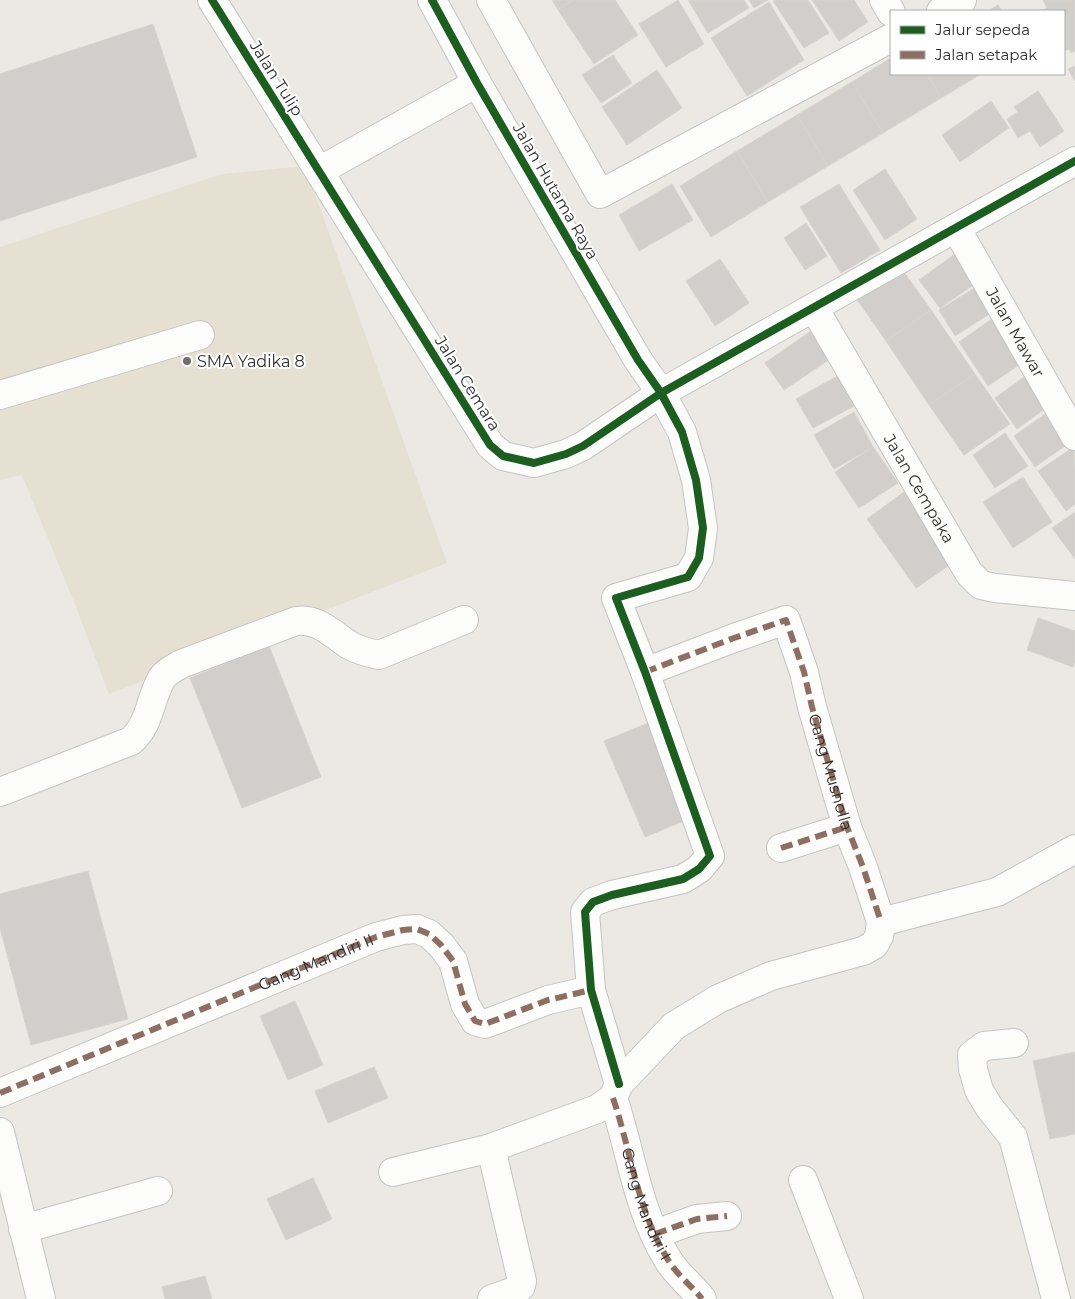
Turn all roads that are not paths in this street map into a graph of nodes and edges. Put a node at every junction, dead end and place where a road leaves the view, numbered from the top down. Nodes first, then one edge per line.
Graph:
1 (212, 0) edge
2 (432, 0) edge
3 (491, 0) edge
4 (962, 0) edge
5 (943, 10) edge
6 (890, 39) edge
7 (477, 83) junction
8 (1075, 161) edge
9 (319, 171) junction
10 (956, 228) junction
11 (814, 308) junction
12 (200, 335) dead end
13 (661, 394) junction
14 (0, 395) edge
15 (1075, 436) edge
16 (1075, 596) edge
17 (464, 620) dead end
18 (645, 672) junction
19 (0, 792) edge
20 (847, 827) junction
21 (781, 848) dead end
22 (1075, 849) edge
23 (881, 922) junction
24 (591, 990) junction
25 (1014, 1043) dead end
26 (616, 1091) junction
27 (0, 1093) edge
28 (0, 1132) edge
29 (491, 1148) junction
30 (393, 1172) dead end
31 (803, 1180) dead end
32 (158, 1191) dead end
33 (727, 1216) dead end
34 (23, 1229) junction
35 (655, 1234) junction
36 (1057, 1295) edge
37 (41, 1299) edge
38 (492, 1299) edge
39 (702, 1299) edge
40 (849, 1299) edge

1 - 9 street, Jalan Tulip
2 - 7 street, Jalan Hutama Raya
3 - 6 street
4 - 5 street
7 - 9 street
7 - 13 street, Jalan Hutama Raya
8 - 10 street, Jalan Cemara
9 - 13 street, Jalan Cemara
10 - 11 street, Jalan Cemara
10 - 15 street, Jalan Mawar
11 - 13 street, Jalan Cemara
11 - 16 street, Jalan Cempaka
12 - 14 street
13 - 18 street, Jalan Hutama Raya
17 - 19 street
18 - 20 street, Gang Musholla
18 - 24 street, Gang Mandiri I
20 - 21 street
20 - 23 street, Gang Musholla
22 - 23 street
23 - 26 street
24 - 26 street, Gang Mandiri I
24 - 27 street, Gang Mandiri II
25 - 36 street
26 - 29 street
26 - 35 street, Gang Mandiri I
28 - 34 street
29 - 30 street
29 - 38 street
31 - 40 street
32 - 34 street
33 - 35 street
34 - 37 street
35 - 39 street, Gang Mandiri I

